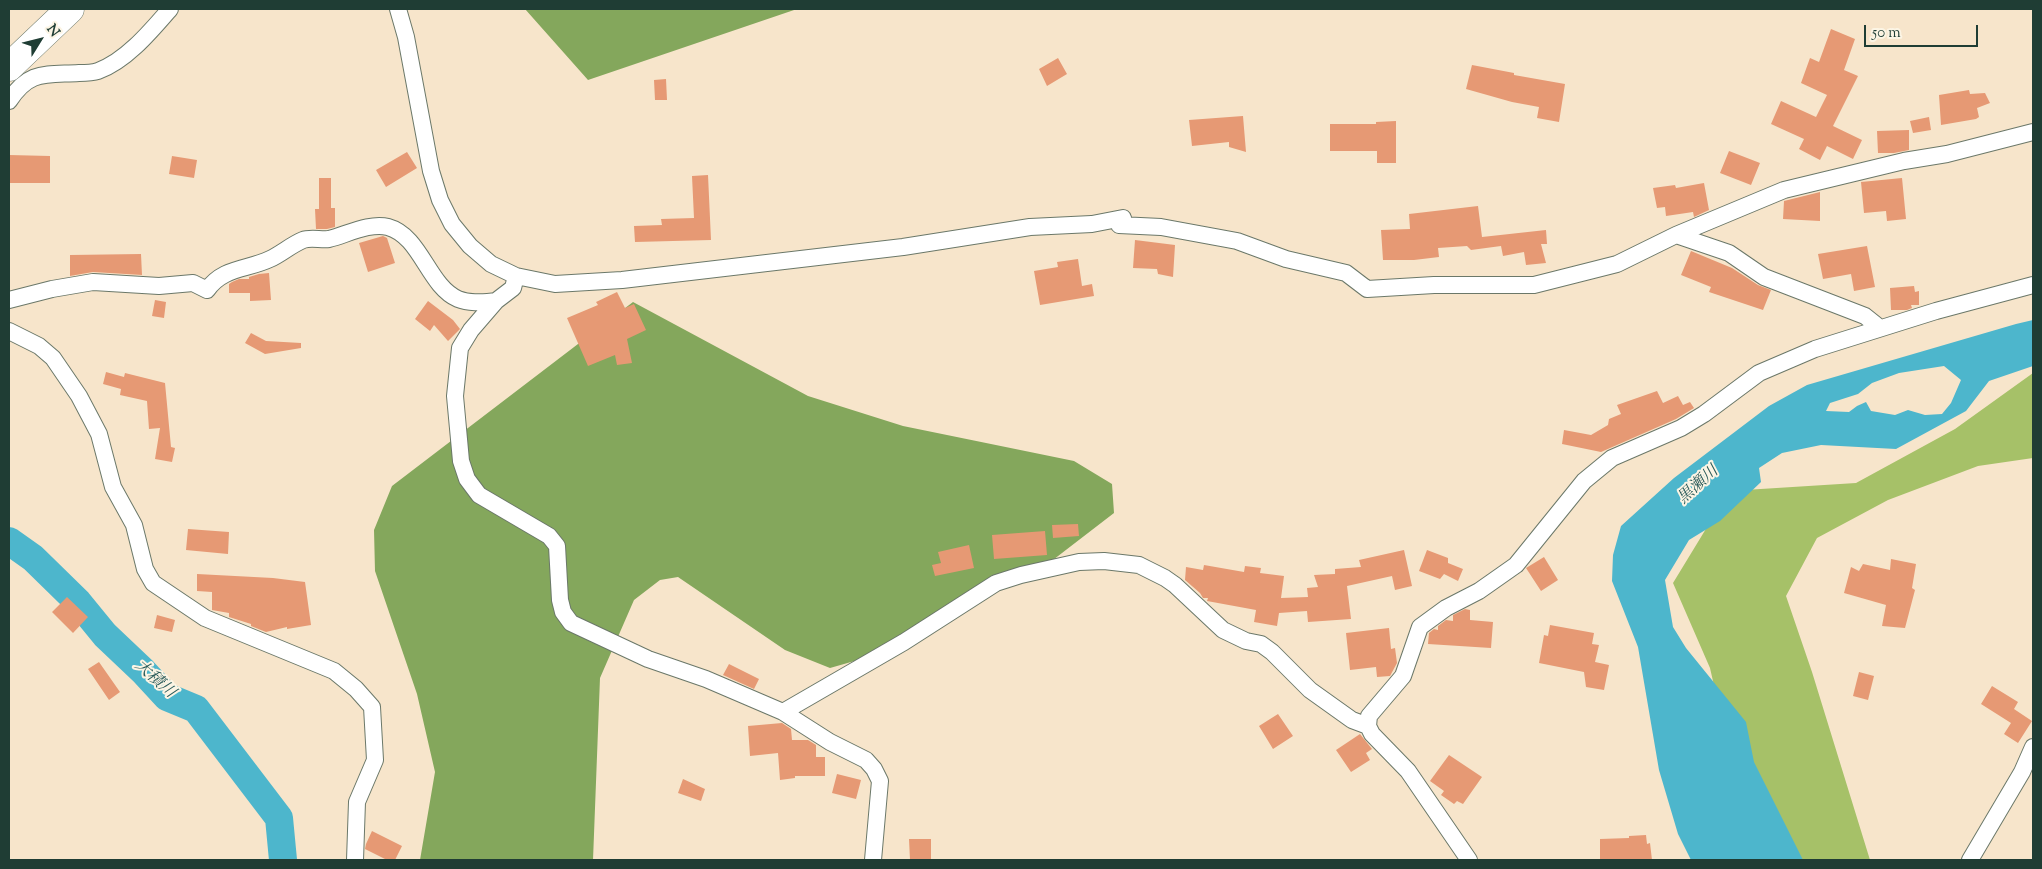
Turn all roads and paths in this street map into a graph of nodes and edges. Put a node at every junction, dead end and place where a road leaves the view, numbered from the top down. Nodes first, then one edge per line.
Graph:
1 (70, 9) edge
2 (170, 9) edge
3 (398, 9) edge
4 (9, 67) edge
5 (9, 101) edge
6 (2033, 132) edge
7 (1676, 235) junction
8 (516, 276) junction
9 (2033, 285) edge
10 (9, 300) edge
11 (496, 302) junction
12 (1880, 328) junction
13 (9, 331) edge
14 (783, 712) junction
15 (1368, 726) junction
16 (2033, 747) edge
17 (355, 860) edge
18 (873, 860) edge
19 (1469, 860) edge
20 (1970, 860) edge

1 - 4 highway
2 - 5 street
3 - 8 street
6 - 7 street
7 - 8 street
7 - 12 street
8 - 11 street
9 - 12 street
10 - 11 street
11 - 14 street
12 - 15 street
13 - 17 street
14 - 15 street
14 - 18 street
15 - 19 street
16 - 20 street

